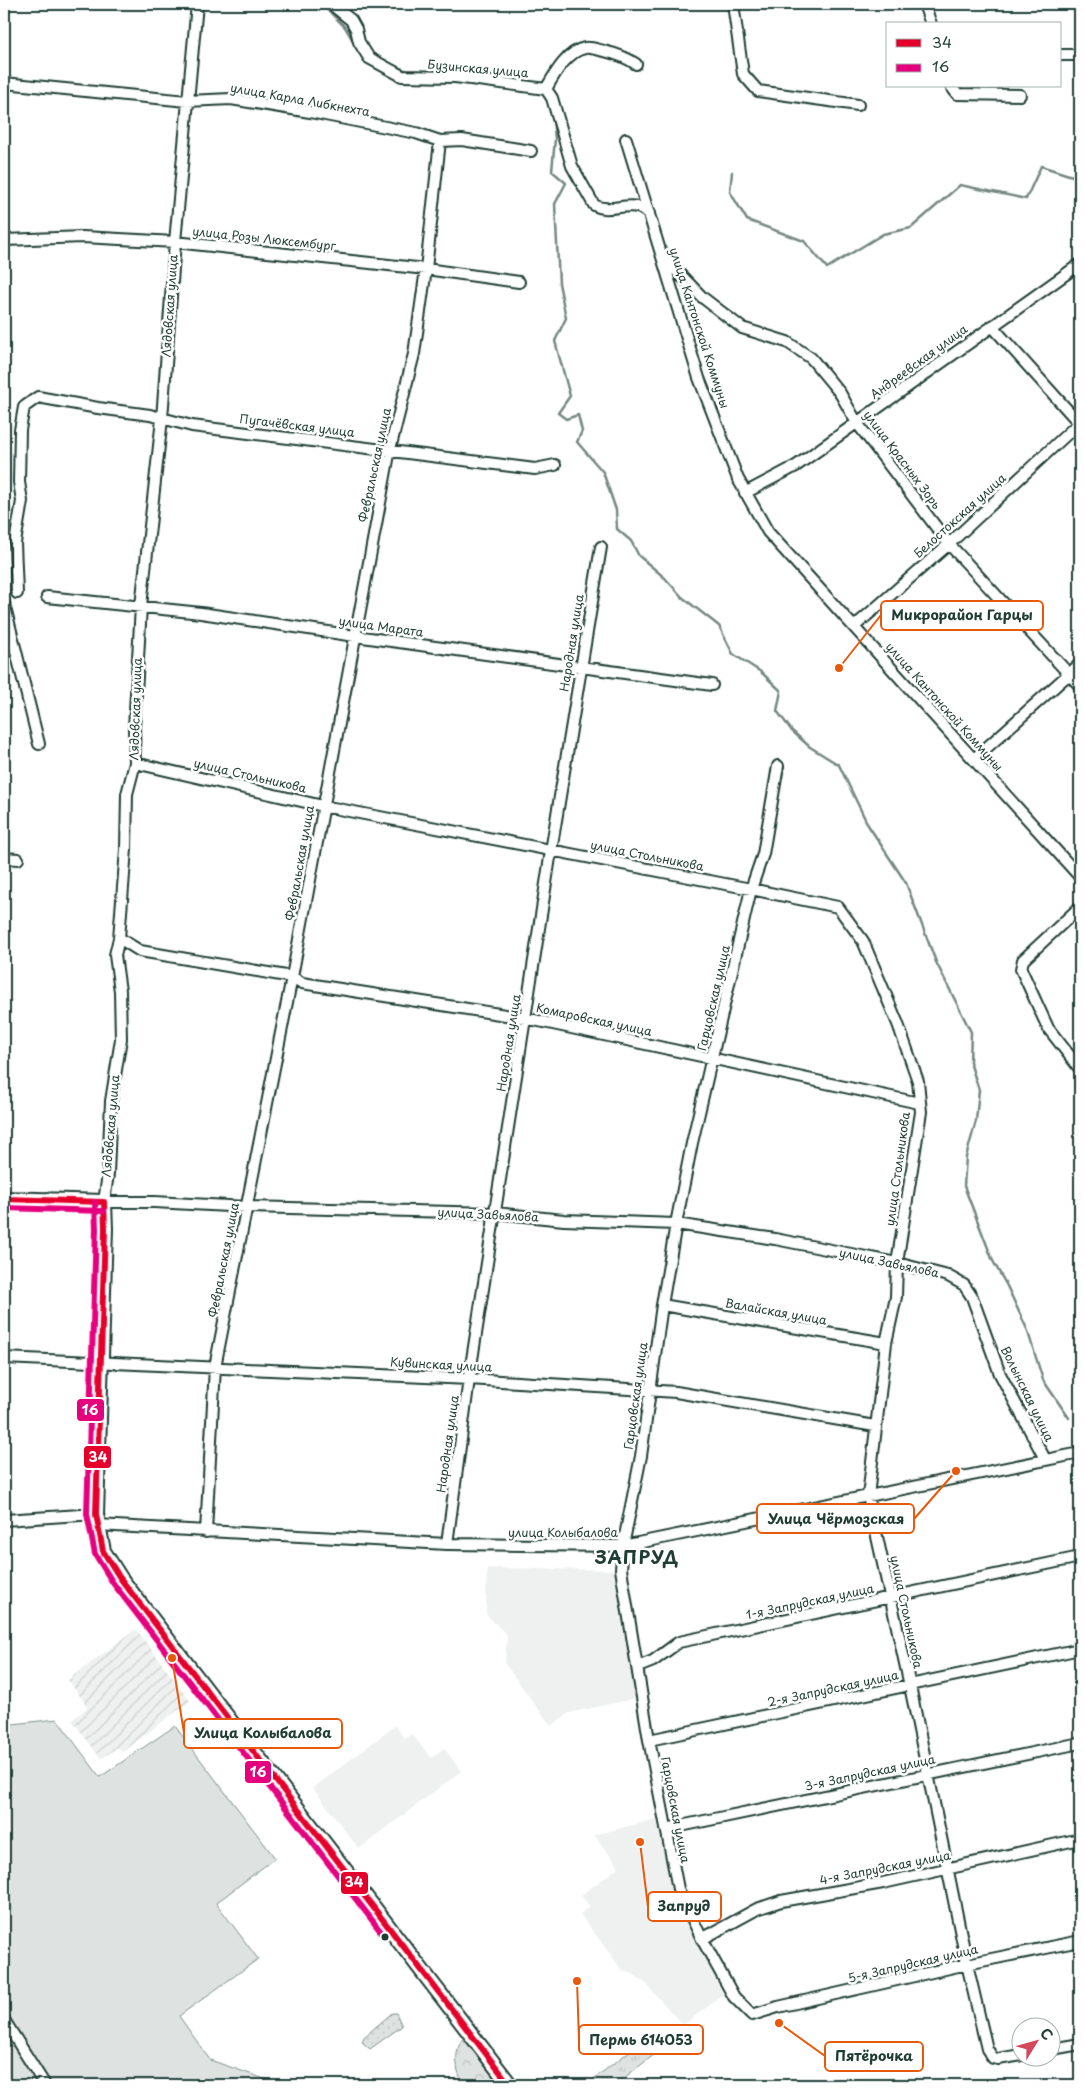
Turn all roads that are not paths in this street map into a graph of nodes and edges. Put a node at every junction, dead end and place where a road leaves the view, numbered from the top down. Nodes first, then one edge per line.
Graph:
1 (197, 4) edge
2 (330, 4) edge
3 (733, 4) edge
4 (924, 4) edge
5 (930, 22) edge
6 (1062, 55) edge
7 (1080, 55) edge
8 (636, 64) dead end
9 (4, 83) edge
10 (952, 88) edge
11 (546, 89) junction
12 (1020, 95) dead end
13 (187, 102) junction
14 (858, 105) dead end
15 (626, 139) dead end
16 (440, 141) junction
17 (531, 151) dead end
18 (648, 213) junction
19 (5, 240) edge
20 (175, 242) junction
21 (663, 256) junction
22 (1080, 264) edge
23 (426, 269) junction
24 (519, 282) dead end
25 (992, 326) junction
26 (162, 419) junction
27 (856, 423) junction
28 (1080, 423) edge
29 (390, 449) junction
30 (555, 465) dead end
31 (746, 493) junction
32 (949, 544) junction
33 (601, 547) dead end
34 (17, 593) dead end
35 (46, 597) dead end
36 (4, 603) edge
37 (141, 606) junction
38 (855, 626) junction
39 (354, 636) junction
40 (1080, 664) edge
41 (581, 666) junction
42 (1069, 674) junction
43 (712, 684) dead end
44 (1080, 686) edge
45 (39, 744) dead end
46 (974, 759) junction
47 (135, 763) junction
48 (778, 766) dead end
49 (323, 806) junction
50 (550, 851) junction
51 (4, 858) edge
52 (18, 859) dead end
53 (1080, 877) edge
54 (751, 889) junction
55 (1080, 907) edge
56 (119, 938) junction
57 (292, 977) junction
58 (525, 1018) junction
59 (713, 1057) junction
60 (1080, 1069) edge
61 (919, 1103) junction
62 (4, 1199) edge
63 (104, 1202) junction
64 (248, 1206) junction
65 (495, 1213) junction
66 (676, 1224) junction
67 (896, 1262) junction
68 (964, 1285) joint
69 (662, 1305) junction
70 (886, 1344) junction
71 (4, 1358) edge
72 (100, 1363) junction
73 (215, 1367) junction
74 (469, 1379) junction
75 (650, 1391) junction
76 (875, 1426) junction
77 (1080, 1453) edge
78 (1045, 1459) junction
79 (868, 1496) junction
80 (4, 1520) edge
81 (97, 1520) junction
82 (206, 1532) junction
83 (447, 1544) junction
84 (623, 1546) junction
85 (1080, 1557) edge
86 (891, 1598) junction
87 (1080, 1649) edge
88 (638, 1667) junction
89 (910, 1686) junction
90 (649, 1740) junction
91 (1080, 1743) edge
92 (928, 1773) junction
93 (666, 1829) junction
94 (1080, 1839) edge
95 (947, 1869) junction
96 (702, 1939) junction
97 (1080, 1940) edge
98 (967, 1964) junction
99 (752, 2015) joint
100 (4, 2020) edge
101 (1080, 2044) edge
102 (1062, 2047) edge
103 (1012, 2056) edge
104 (45, 2085) edge
105 (510, 2085) edge

1 - 13 street, Лядовская улица
2 - 11 street, Бузинская улица
3 - 14 street
4 - 5 street
6 - 7 street
8 - 11 street
9 - 13 street, улица Карла Либкнехта
10 - 12 street
11 - 18 street
13 - 16 street, улица Карла Либкнехта
13 - 20 street, Лядовская улица
15 - 18 street, улица Кантонской Коммуны
16 - 17 street, улица Карла Либкнехта
16 - 23 street, Февральская улица
18 - 21 street, улица Кантонской Коммуны
19 - 20 street, улица Розы Люксембург
20 - 23 street, улица Розы Люксембург
20 - 26 street, Лядовская улица
21 - 27 street, улица Красных Зорь
21 - 31 street, улица Кантонской Коммуны
22 - 25 street, Андреевская улица
23 - 24 street, улица Розы Люксембург
23 - 29 street, Февральская улица
25 - 27 street, Андреевская улица
25 - 28 street
26 - 29 street, Пугачёвская улица
26 - 34 street, Пугачёвская улица
26 - 37 street, Лядовская улица
27 - 31 street, Андреевская улица
27 - 32 street, улица Красных Зорь
28 - 32 street, Белостокская улица
29 - 30 street, Пугачёвская улица
29 - 39 street, Февральская улица
31 - 38 street, улица Кантонской Коммуны
32 - 38 street, Белостокская улица
32 - 42 street, улица Красных Зорь
33 - 41 street, Народная улица
35 - 37 street, улица Марата
36 - 45 street
37 - 39 street, улица Марата
37 - 47 street, Лядовская улица
38 - 46 street, улица Кантонской Коммуны
39 - 41 street, улица Марата
39 - 49 street, Февральская улица
40 - 42 street
41 - 43 street, улица Марата
41 - 50 street, Народная улица
42 - 44 street, улица Красных Зорь
42 - 46 street
46 - 53 street, улица Кантонской Коммуны
47 - 49 street, улица Стольникова
47 - 56 street, Лядовская улица
48 - 54 street, Гарцовская улица
49 - 50 street, улица Стольникова
49 - 57 street, Февральская улица
50 - 54 street, улица Стольникова
50 - 58 street, Народная улица
51 - 52 street
54 - 59 street, Гарцовская улица
54 - 61 street, улица Стольникова
55 - 60 street
56 - 57 street, Комаровская улица
56 - 63 street, Лядовская улица
57 - 58 street, Комаровская улица
57 - 64 street, Февральская улица
58 - 59 street, Комаровская улица
58 - 65 street, Народная улица
59 - 61 street, Комаровская улица
59 - 66 street, Гарцовская улица
61 - 67 street, улица Стольникова
62 - 63 main road, улица Завьялова
63 - 64 street, улица Завьялова
63 - 72 main road, Лядовская улица
64 - 65 street, улица Завьялова
64 - 73 street, Февральская улица
65 - 66 street, улица Завьялова
65 - 74 street, Народная улица
66 - 67 street, улица Завьялова
66 - 69 street, Гарцовская улица
67 - 68 street, улица Завьялова
67 - 70 street, улица Стольникова
68 - 78 street, Волынская улица
69 - 70 street, Валайская улица
69 - 75 street, Гарцовская улица
70 - 76 street, улица Стольникова
71 - 72 street, Кувинская улица
72 - 73 street, Кувинская улица
72 - 81 main road, Лядовская улица
73 - 74 street, Кувинская улица
73 - 82 street, Февральская улица
74 - 75 street, Кувинская улица
74 - 83 street, Народная улица
75 - 76 street, Кувинская улица
75 - 84 street, Гарцовская улица
76 - 79 street, улица Стольникова
77 - 78 street, улица Колыбалова
78 - 79 street, улица Колыбалова
79 - 84 street, улица Колыбалова
79 - 86 street, улица Стольникова
80 - 81 street, улица Колыбалова
81 - 82 street, улица Колыбалова
81 - 105 main road, Лядовская улица
82 - 83 street, улица Колыбалова
83 - 84 street, улица Колыбалова
84 - 88 street, Гарцовская улица
85 - 86 street, 1-я Запрудская улица
86 - 88 street, 1-я Запрудская улица
86 - 89 street, улица Стольникова
87 - 89 street, 2-я Запрудская улица
88 - 90 street, Гарцовская улица
89 - 90 street, 2-я Запрудская улица
89 - 92 street, улица Стольникова
90 - 93 street, Гарцовская улица
91 - 92 street, 3-я Запрудская улица
92 - 93 street, 3-я Запрудская улица
92 - 95 street, улица Стольникова
93 - 96 street, Гарцовская улица
94 - 95 street, 4-я Запрудская улица
95 - 96 street, 4-я Запрудская улица
95 - 98 street, улица Стольникова
96 - 99 street, Гарцовская улица
97 - 98 street, 5-я Запрудская улица
98 - 99 street, 5-я Запрудская улица
98 - 103 street, улица Стольникова
100 - 104 street
101 - 102 street

